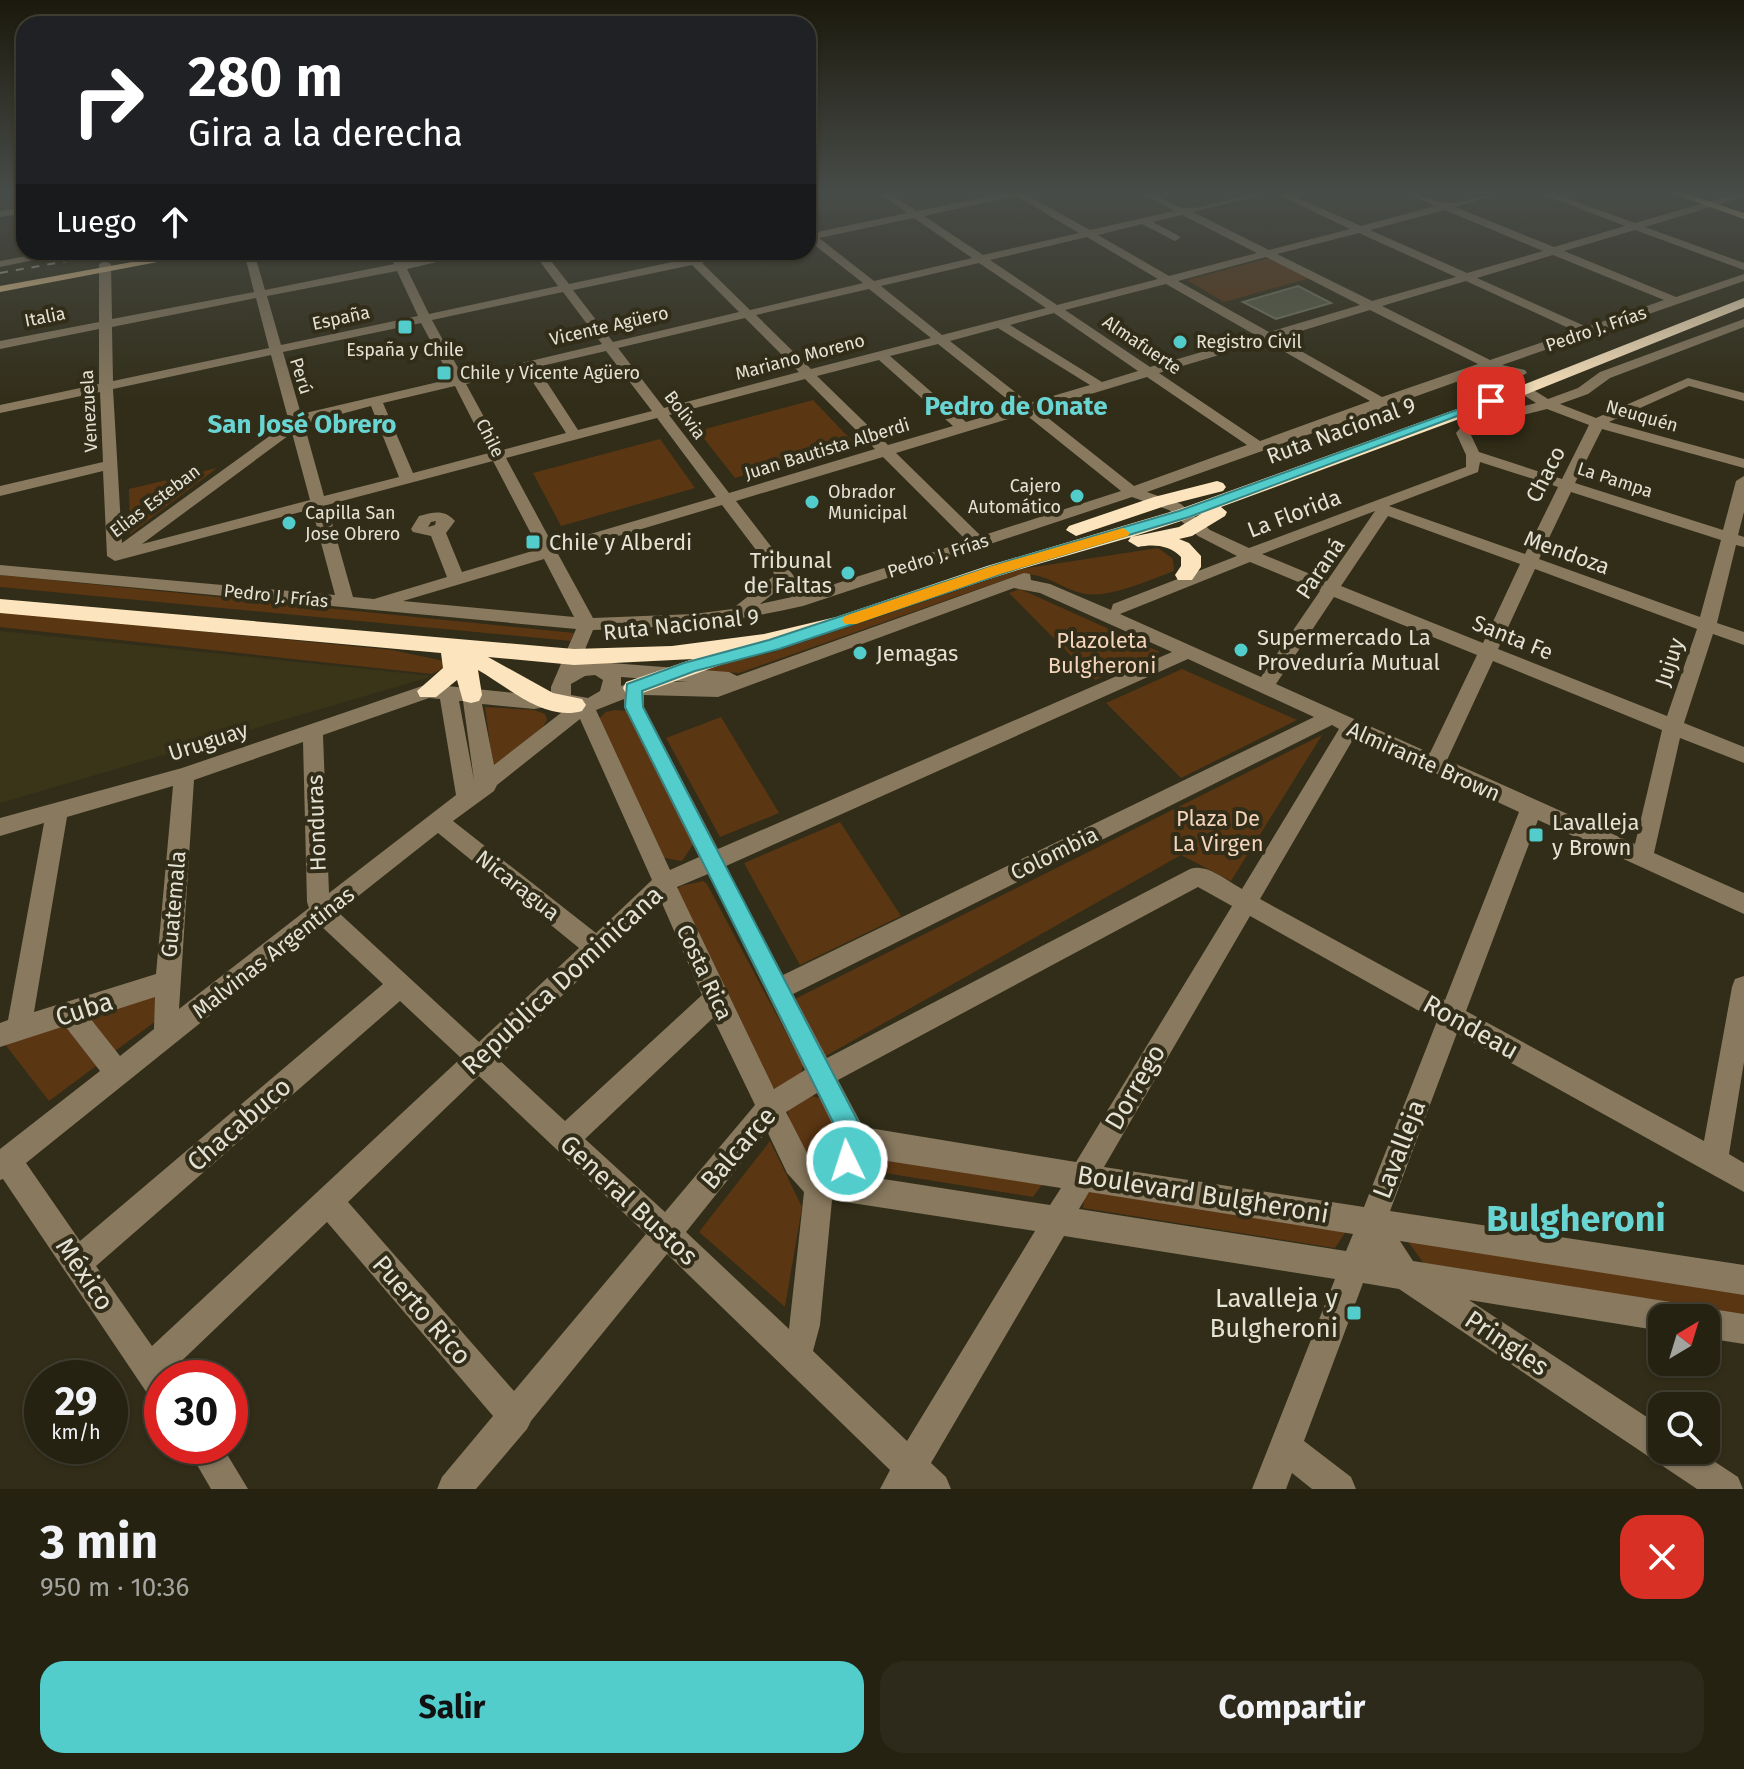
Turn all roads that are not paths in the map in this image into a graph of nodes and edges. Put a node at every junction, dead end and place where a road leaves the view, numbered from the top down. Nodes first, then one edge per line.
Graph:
1 (120, 263) edge
2 (128, 263) edge
3 (252, 263) edge
4 (414, 263) edge
5 (546, 263) edge
6 (661, 263) edge
7 (697, 263) edge
8 (844, 263) edge
9 (963, 263) edge
10 (989, 263) edge
11 (1138, 263) edge
12 (1229, 263) edge
13 (1289, 263) edge
14 (1436, 263) edge
15 (1511, 263) edge
16 (1584, 263) edge
17 (401, 266) junction
18 (105, 267) junction
19 (1466, 277) junction
20 (1744, 277) edge
21 (1167, 280) junction
22 (0, 282) edge
23 (871, 285) junction
24 (0, 289) edge
25 (564, 289) junction
26 (261, 294) junction
27 (1744, 294) edge
28 (1676, 301) junction
29 (1744, 302) edge
30 (1371, 305) junction
31 (1057, 309) junction
32 (1744, 312) edge
33 (748, 314) junction
34 (425, 318) junction
35 (1744, 323) edge
36 (107, 324) junction
37 (1000, 324) junction
38 (1588, 332) junction
39 (1267, 336) junction
40 (1653, 338) junction
41 (939, 340) junction
42 (0, 345) edge
43 (611, 346) junction
44 (275, 350) junction
45 (881, 355) junction
46 (1601, 358) junction
47 (529, 365) junction
48 (1489, 365) junction
49 (1150, 372) junction
50 (808, 374) junction
51 (461, 382) junction
52 (106, 386) junction
53 (1100, 386) junction
54 (1532, 389) junction
55 (1744, 397) edge
56 (376, 402) junction
57 (1381, 402) junction
58 (0, 409) edge
59 (1025, 409) junction
60 (1456, 410) junction
61 (661, 413) junction
62 (296, 421) junction
63 (1598, 422) junction
64 (963, 427) junction
65 (574, 435) junction
66 (1258, 446) junction
67 (885, 451) junction
68 (499, 455) junction
69 (1473, 455) junction
70 (112, 464) junction
71 (1744, 464) edge
72 (408, 479) junction
73 (1744, 481) edge
74 (1565, 485) junction
75 (0, 491) edge
76 (726, 498) junction
77 (1133, 501) junction
78 (318, 503) junction
79 (1380, 508) junction
80 (1179, 512) junction
81 (437, 531) dead end
82 (1159, 539) junction
83 (1737, 540) edge
84 (977, 542) junction
85 (549, 551) junction
86 (1041, 551) junction
87 (115, 556) junction
88 (1255, 558) junction
89 (1528, 561) junction
90 (0, 570) edge
91 (1185, 575) junction
92 (785, 576) junction
93 (91, 578) junction
94 (456, 579) junction
95 (1333, 589) junction
96 (0, 595) edge
97 (803, 600) junction
98 (346, 603) junction
99 (370, 605) junction
100 (0, 606) edge
101 (1109, 607) junction
102 (736, 615) junction
103 (587, 624) junction
104 (1707, 625) junction
105 (810, 631) junction
106 (1744, 639) edge
107 (410, 643) junction
108 (578, 651) junction
109 (452, 653) junction
110 (1186, 653) junction
111 (1489, 653) junction
112 (596, 669) junction
113 (667, 674) junction
114 (741, 680) junction
115 (1263, 688) junction
116 (438, 691) junction
117 (625, 692) junction
118 (471, 695) junction
119 (571, 700) junction
120 (1339, 723) junction
121 (1673, 727) junction
122 (313, 731) junction
123 (1744, 755) edge
124 (1434, 765) junction
125 (184, 775) junction
126 (487, 785) junction
127 (467, 800) junction
128 (1531, 809) junction
129 (57, 811) junction
130 (439, 822) junction
131 (0, 827) edge
132 (713, 859) junction
133 (1642, 859) junction
134 (1198, 876) joint
135 (664, 883) junction
136 (1244, 901) junction
137 (1744, 904) edge
138 (323, 913) junction
139 (596, 947) junction
140 (167, 982) junction
141 (400, 985) junction
142 (1744, 987) edge
143 (779, 989) junction
144 (716, 998) junction
145 (70, 1013) junction
146 (1451, 1016) junction
147 (10, 1032) edge
148 (167, 1033) junction
149 (479, 1059) junction
150 (117, 1073) junction
151 (823, 1074) junction
152 (771, 1106) junction
153 (853, 1137) junction
154 (565, 1140) junction
155 (1714, 1161) junction
156 (4, 1163) edge
157 (1083, 1175) junction
158 (1744, 1178) edge
159 (830, 1186) junction
160 (329, 1202) junction
161 (1056, 1220) junction
162 (1371, 1220) junction
163 (666, 1233) junction
164 (77, 1263) junction
165 (1355, 1267) junction
166 (1404, 1275) junction
167 (1744, 1280) edge
168 (1648, 1313) edge
169 (1720, 1325) edge
170 (1744, 1329) edge
171 (795, 1358) junction
172 (175, 1360) edge
173 (144, 1361) edge
174 (516, 1418) junction
175 (1648, 1437) edge
176 (1285, 1447) junction
177 (214, 1464) edge
178 (1689, 1464) edge
179 (904, 1478) edge
180 (231, 1489) edge
181 (454, 1489) edge
182 (934, 1489) edge
183 (1269, 1489) edge
184 (1339, 1489) edge
185 (1726, 1489) edge

1 - 18 main road
2 - 18 main road
3 - 26 street, Perú
4 - 17 street, Italia
5 - 25 street, Bolivia
6 - 25 street, España
7 - 33 street
8 - 23 street
9 - 23 street, Vicente Agüero
10 - 31 street, Almafuerte
11 - 21 street
12 - 21 street, Mariano Moreno
13 - 30 street
14 - 19 street
15 - 19 street, Juan Bautista Alberdi
16 - 28 street
17 - 26 street, Italia
17 - 34 street, Chile
18 - 22 main road
18 - 24 main road
18 - 36 street, Venezuela
19 - 30 street, Juan Bautista Alberdi
19 - 38 street
20 - 28 street, Pedro J. Frías
21 - 31 street, Mariano Moreno
21 - 39 street
23 - 33 street, Vicente Agüero
23 - 41 street
25 - 34 street, España
25 - 43 street, Bolivia
26 - 36 street, Italia
26 - 44 street, Perú
27 - 54 highway, Ruta Nacional 9
28 - 38 street, Pedro J. Frías
29 - 40 highway, Ruta Nacional 9
30 - 39 street, Juan Bautista Alberdi
30 - 48 street
31 - 37 street, Mariano Moreno
31 - 49 street, Almafuerte
32 - 40 highway
33 - 43 street, Vicente Agüero
33 - 50 street
34 - 44 street, España
34 - 51 street, Chile
35 - 54 street
36 - 42 street, Italia
36 - 52 street, Venezuela
37 - 41 street, Mariano Moreno
37 - 53 street
38 - 48 street, Pedro J. Frías
39 - 49 street, Juan Bautista Alberdi
39 - 57 street
40 - 46 highway, Ruta Nacional 9
41 - 45 street, Mariano Moreno
41 - 59 street
43 - 47 street, Vicente Agüero
43 - 61 street, Bolivia
44 - 52 street, España
44 - 62 street, Perú
45 - 50 street, Mariano Moreno
45 - 64 street
46 - 54 highway, Ruta Nacional 9
46 - 54 highway
47 - 51 street, Vicente Agüero
47 - 65 street
48 - 54 street
48 - 57 street, Pedro J. Frías
49 - 53 street, Juan Bautista Alberdi
49 - 66 street, Almafuerte
50 - 61 street, Mariano Moreno
50 - 67 street
51 - 56 street, Vicente Agüero
51 - 68 street, Chile
52 - 58 street, España
52 - 70 street, Venezuela
53 - 59 street, Juan Bautista Alberdi
54 - 60 highway, Ruta Nacional 9
54 - 63 street, Neuquén
54 - 69 street
55 - 63 street
56 - 62 street, Vicente Agüero
56 - 72 street
57 - 66 street, Pedro J. Frías
59 - 64 street, Juan Bautista Alberdi
59 - 77 street
60 - 80 highway, Ruta Nacional 9
60 - 80 highway, Ruta Nacional 9
61 - 65 street, Mariano Moreno
61 - 76 street, Bolivia
62 - 78 street, Perú
62 - 87 street, Elias Esteban
63 - 71 street, Neuquén
63 - 74 street, Chaco
64 - 67 street, Juan Bautista Alberdi
65 - 68 street, Mariano Moreno
66 - 77 street, Pedro J. Frías
67 - 76 street, Juan Bautista Alberdi
67 - 84 street
68 - 72 street, Mariano Moreno
68 - 85 street, Chile
69 - 74 street, La Pampa
69 - 79 street, La Florida
70 - 75 street
70 - 87 street, Venezuela
72 - 78 street, Mariano Moreno
73 - 83 street, Jujuy
74 - 83 street, La Pampa
74 - 89 street, Chaco
76 - 85 street, Juan Bautista Alberdi
76 - 92 street, Bolivia
77 - 80 highway
77 - 84 street, Pedro J. Frías
77 - 86 highway
78 - 87 street, Mariano Moreno
78 - 98 street, Perú
79 - 88 street, La Florida
79 - 89 street, Mendoza
79 - 95 street, Paraná
80 - 82 highway
80 - 86 highway, Ruta Nacional 9
80 - 88 street, Santa Fe
81 - 94 street
82 - 86 highway
82 - 91 highway
83 - 104 street, Jujuy
84 - 97 street, Pedro J. Frías
85 - 94 street, Juan Bautista Alberdi
85 - 103 street, Chile
86 - 105 highway, Ruta Nacional 9
86 - 108 highway, Ruta Nacional 9
87 - 93 street, Elias Esteban
88 - 91 street
88 - 95 street, Santa Fe
88 - 101 street, La Florida
89 - 104 street, Mendoza
89 - 111 street, Chaco
90 - 93 street, Pedro J. Frías
91 - 101 street
92 - 97 street, Bolivia
92 - 102 street
93 - 98 street, Pedro J. Frías
94 - 99 street, Juan Bautista Alberdi
95 - 111 street, Santa Fe
95 - 115 street, Paraná
96 - 108 highway, Ruta Nacional 9
97 - 102 street, Pedro J. Frías
98 - 99 street, Pedro J. Frías
99 - 103 street, Pedro J. Frías
100 - 107 highway, Ruta Nacional 9
101 - 110 street, Almirante Brown
101 - 114 street, Almirante Brown
102 - 103 street, Pedro J. Frías
103 - 108 street
104 - 106 street, Mendoza
104 - 121 street, Jujuy
105 - 108 highway, Ruta Nacional 9
105 - 113 highway
107 - 108 highway, Ruta Nacional 9
107 - 109 highway
108 - 119 street
109 - 116 highway
109 - 118 highway
109 - 119 highway
110 - 115 street, Almirante Brown
110 - 132 street, Republica Dominicana
111 - 121 street, Santa Fe
111 - 124 street, Chaco
112 - 113 street
112 - 117 street
112 - 119 street
113 - 114 street
113 - 117 highway
114 - 117 street
115 - 120 street, Almirante Brown
116 - 118 street
116 - 122 street, Uruguay
116 - 127 street
117 - 119 street
117 - 132 street
118 - 119 street
118 - 126 street
119 - 126 street, Malvinas Argentinas
119 - 135 street, Costa Rica
120 - 124 street, Almirante Brown
120 - 136 street, Dorrego
120 - 143 street, Colombia
121 - 123 street, Santa Fe
121 - 133 street, Jujuy
122 - 125 street, Uruguay
122 - 138 street, Honduras
124 - 128 street, Almirante Brown
125 - 129 street, Uruguay
125 - 140 street, Guatemala
126 - 127 street, Malvinas Argentinas
127 - 130 street, Malvinas Argentinas
128 - 133 street, Almirante Brown
128 - 146 street, Lavalleja
129 - 131 street, Uruguay
129 - 147 street
130 - 138 street, Malvinas Argentinas
130 - 139 street, Nicaragua
132 - 135 street, Republica Dominicana
132 - 143 street
133 - 137 street, Almirante Brown
134 - 136 street, Rondeau
134 - 151 street, Balcarce
135 - 139 street, Republica Dominicana
135 - 144 street, Costa Rica
136 - 146 street, Rondeau
136 - 157 street, Dorrego
138 - 141 street, General Bustos
138 - 148 street, Malvinas Argentinas
139 - 149 street, Republica Dominicana
140 - 145 street, Cuba
140 - 148 street, Guatemala
141 - 149 street, General Bustos
141 - 164 street, Chacabuco
142 - 155 street
143 - 151 street
144 - 152 street, Costa Rica
144 - 154 street
145 - 147 street, Cuba
145 - 150 street
146 - 155 street, Rondeau
146 - 162 street, Lavalleja
148 - 150 street, Malvinas Argentinas
149 - 154 street, General Bustos
149 - 160 street, Republica Dominicana
150 - 156 street, Malvinas Argentinas
151 - 152 street, Balcarce
151 - 153 street
152 - 159 street, Costa Rica
152 - 163 street, Balcarce
153 - 157 street, Boulevard Bulgheroni
153 - 159 street
154 - 163 street, General Bustos
155 - 158 street, Rondeau
156 - 164 street, México
157 - 161 street, Dorrego
157 - 162 street, Boulevard Bulgheroni
159 - 161 street, Boulevard Bulgheroni
159 - 171 street
160 - 172 street, Republica Dominicana
160 - 174 street, Puerto Rico
161 - 165 street, Boulevard Bulgheroni
161 - 179 street, Dorrego
162 - 165 street, Lavalleja
162 - 166 street, Pringles
162 - 167 street, Boulevard Bulgheroni
163 - 171 street, General Bustos
163 - 174 street, Balcarce
164 - 173 street, México
165 - 166 street, Boulevard Bulgheroni
165 - 176 street, Lavalleja
166 - 168 street, Boulevard Bulgheroni
166 - 175 street, Pringles
169 - 170 street
171 - 179 street, General Bustos
174 - 181 street, Balcarce
176 - 183 street, Lavalleja
176 - 184 street
177 - 180 street
178 - 185 street
179 - 182 street, General Bustos

